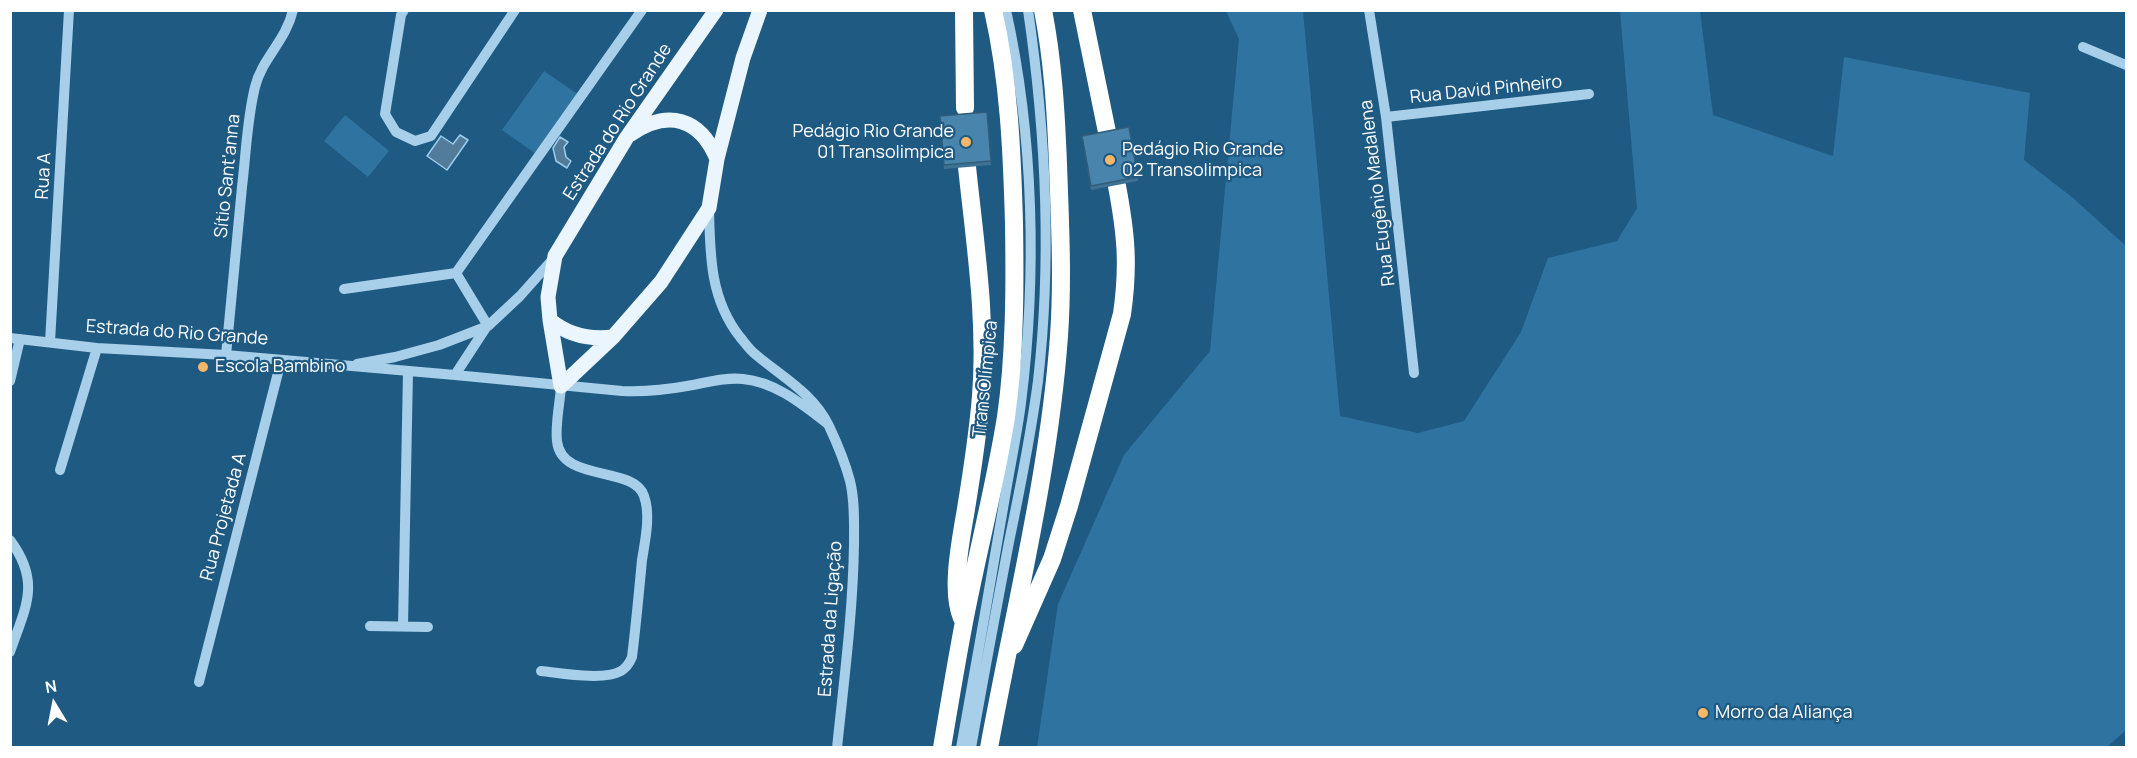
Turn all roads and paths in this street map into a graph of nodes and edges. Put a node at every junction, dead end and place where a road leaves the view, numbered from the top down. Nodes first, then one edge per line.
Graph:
1 (69, 10) edge
2 (293, 10) edge
3 (404, 10) edge
4 (515, 10) edge
5 (642, 10) edge
6 (716, 10) edge
7 (760, 10) edge
8 (964, 10) edge
9 (993, 10) edge
10 (1006, 10) edge
11 (1028, 10) edge
12 (1043, 10) edge
13 (1082, 10) edge
14 (1369, 10) edge
15 (2083, 47) dead end
16 (2127, 66) edge
17 (1589, 94) dead end
18 (964, 108) dead end
19 (1386, 117) junction
20 (1107, 132) edge
21 (627, 137) junction
22 (717, 159) junction
23 (968, 167) edge
24 (1117, 186) edge
25 (708, 208) junction
26 (555, 256) junction
27 (456, 273) junction
28 (344, 289) dead end
29 (550, 320) junction
30 (488, 326) junction
31 (613, 337) junction
32 (15, 339) edge
33 (50, 342) junction
34 (97, 348) junction
35 (226, 355) junction
36 (281, 361) junction
37 (342, 367) junction
38 (408, 372) junction
39 (1414, 373) dead end
40 (455, 375) junction
41 (10, 381) edge
42 (561, 386) junction
43 (828, 424) junction
44 (60, 470) dead end
45 (10, 540) edge
46 (964, 622) junction
47 (370, 626) dead end
48 (403, 626) junction
49 (428, 627) dead end
50 (10, 652) edge
51 (1004, 668) junction
52 (541, 671) dead end
53 (198, 682) dead end
54 (837, 747) edge
55 (942, 747) edge
56 (961, 747) edge
57 (971, 747) edge
58 (989, 747) edge

1 - 33 street, Rua A
2 - 35 street, Sítio Sant'anna
3 - 4 street
5 - 27 street
6 - 21 main road, Estrada do Rio Grande
7 - 22 main road
8 - 18 highway
9 - 46 highway, TransOlímpica
10 - 56 street, TransOlímpica
11 - 57 street
12 - 51 highway
13 - 20 highway
14 - 19 street, Rua Eugênio Madalena
15 - 16 street
17 - 19 street, Rua David Pinheiro
19 - 39 street, Rua Eugênio Madalena
21 - 22 main road
21 - 26 main road, Estrada do Rio Grande
22 - 25 main road
23 - 46 highway
24 - 51 highway
25 - 31 main road
25 - 43 street, Estrada da Ligação
26 - 29 main road, Estrada do Rio Grande
26 - 30 street, Estrada do Rio Grande
27 - 28 street
27 - 30 street
29 - 31 main road
29 - 42 main road, Estrada do Rio Grande
30 - 37 street, Estrada do Rio Grande
30 - 40 street
31 - 42 main road
32 - 33 street, Estrada do Rio Grande
32 - 41 street
33 - 34 street, Estrada do Rio Grande
34 - 35 street, Estrada do Rio Grande
34 - 44 street
35 - 36 street, Estrada do Rio Grande
36 - 37 street, Estrada do Rio Grande
36 - 53 street, Rua Projetada A
37 - 38 street, Estrada do Rio Grande
38 - 40 street, Estrada do Rio Grande
38 - 48 street
40 - 42 street, Estrada do Rio Grande
42 - 43 street
42 - 52 street
43 - 54 street, Estrada da Ligação
45 - 50 street
46 - 55 highway, TransOlímpica
47 - 48 street
48 - 49 street
51 - 58 highway

